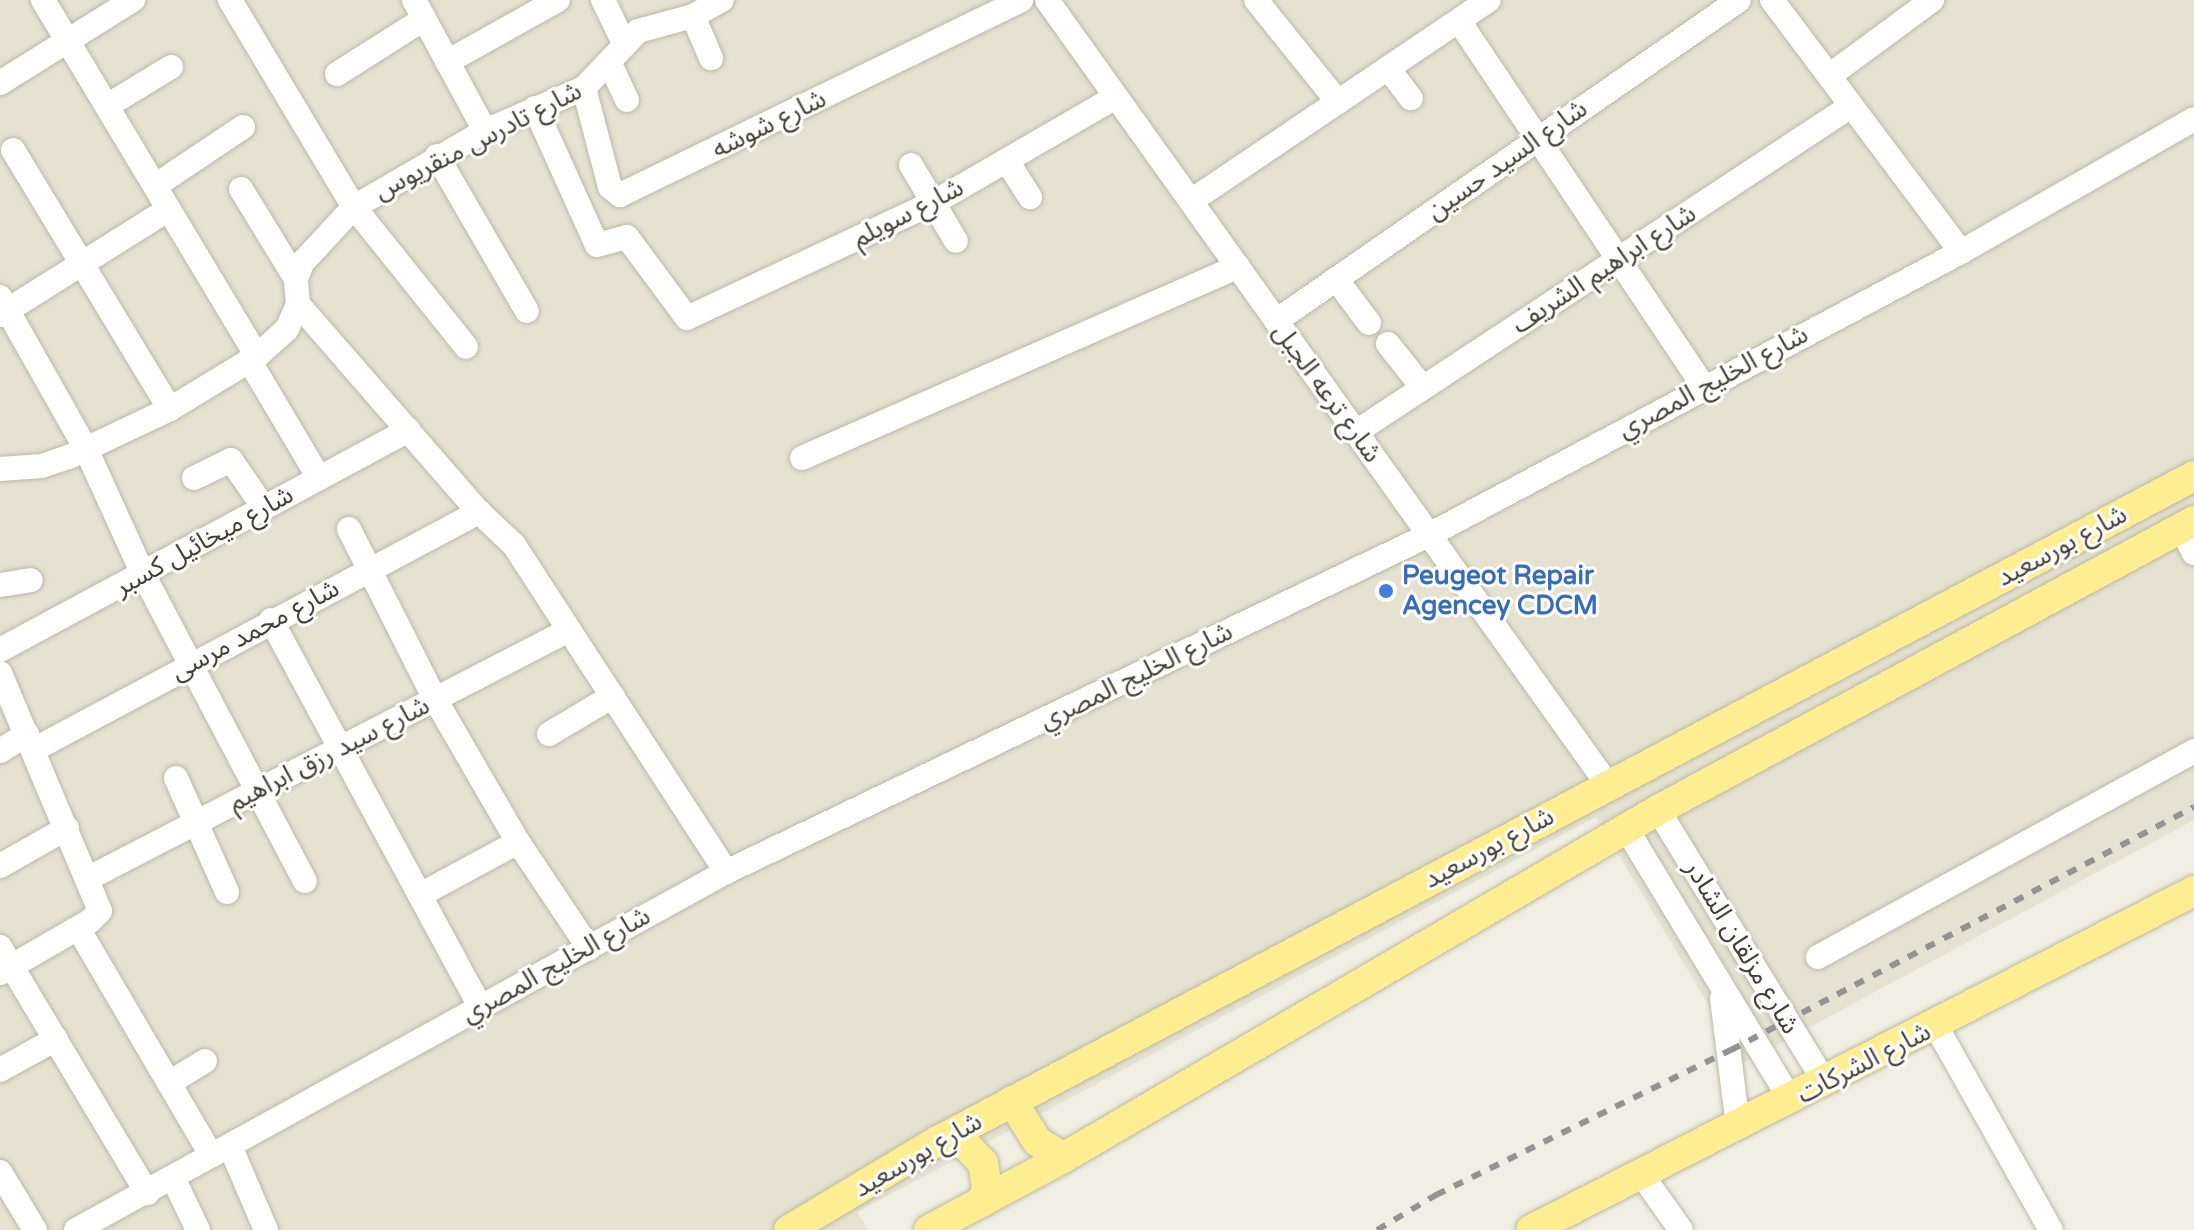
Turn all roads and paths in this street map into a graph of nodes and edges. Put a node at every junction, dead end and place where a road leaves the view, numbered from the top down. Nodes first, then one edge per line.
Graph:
1 (43, 0) edge
2 (133, 0) edge
3 (230, 0) edge
4 (558, 0) edge
5 (603, 0) edge
6 (1021, 0) edge
7 (1047, 0) edge
8 (1256, 0) edge
9 (1489, 0) edge
10 (1739, 0) edge
11 (1772, 0) edge
12 (1932, 0) edge
13 (705, 6) edge
14 (419, 10) edge
15 (1459, 21) junction
16 (623, 41) junction
17 (69, 42) junction
18 (711, 58) dead end
19 (447, 62) junction
20 (609, 62) junction
21 (171, 67) dead end
22 (1388, 68) junction
23 (337, 74) dead end
24 (1829, 76) junction
25 (0, 83) edge
26 (584, 88) junction
27 (1116, 97) junction
28 (1411, 98) dead end
29 (627, 100) dead end
30 (1338, 102) junction
31 (107, 106) junction
32 (1851, 106) junction
33 (535, 108) junction
34 (2194, 119) edge
35 (243, 127) dead end
36 (485, 131) junction
37 (1538, 139) junction
38 (13, 150) dead end
39 (437, 156) junction
40 (1007, 161) junction
41 (911, 165) dead end
42 (155, 186) junction
43 (241, 189) dead end
44 (620, 195) junction
45 (1030, 197) dead end
46 (1191, 201) junction
47 (933, 203) junction
48 (354, 207) junction
49 (169, 209) junction
50 (627, 237) junction
51 (956, 241) dead end
52 (1961, 252) junction
53 (1618, 260) junction
54 (82, 263) junction
55 (1238, 267) junction
56 (296, 279) junction
57 (1336, 279) junction
58 (298, 304) junction
59 (3, 307) edge
60 (527, 311) dead end
61 (1276, 321) junction
62 (1369, 323) dead end
63 (1388, 344) dead end
64 (466, 347) dead end
65 (253, 358) junction
66 (1703, 386) junction
67 (1423, 388) junction
68 (170, 409) junction
69 (408, 430) junction
70 (1356, 432) junction
71 (86, 449) junction
72 (802, 458) dead end
73 (0, 469) edge
74 (2194, 476) edge
75 (194, 478) dead end
76 (319, 478) junction
77 (264, 508) junction
78 (479, 512) junction
79 (349, 529) dead end
80 (2190, 534) edge
81 (1429, 535) junction
82 (369, 569) junction
83 (143, 574) junction
84 (31, 580) dead end
85 (0, 585) edge
86 (271, 620) junction
87 (569, 630) junction
88 (0, 650) edge
89 (190, 664) junction
90 (0, 673) edge
91 (613, 696) junction
92 (435, 699) junction
93 (549, 734) dead end
94 (30, 742) junction
95 (341, 748) junction
96 (0, 751) edge
97 (2194, 751) edge
98 (176, 778) dead end
99 (1608, 785) junction
100 (257, 792) junction
101 (1658, 810) junction
102 (196, 823) junction
103 (67, 828) junction
104 (1626, 828) junction
105 (518, 842) junction
106 (0, 866) edge
107 (726, 872) junction
108 (89, 878) junction
109 (305, 881) dead end
110 (2194, 891) edge
111 (227, 892) dead end
112 (420, 895) junction
113 (1715, 903) junction
114 (1682, 921) junction
115 (84, 925) junction
116 (589, 948) junction
117 (1818, 957) dead end
118 (4, 962) edge
119 (1718, 980) junction
120 (480, 1006) junction
121 (1936, 1026) junction
122 (56, 1039) junction
123 (205, 1061) dead end
124 (3, 1062) edge
125 (169, 1083) junction
126 (1825, 1083) junction
127 (1791, 1100) junction
128 (1012, 1101) junction
129 (1738, 1127) junction
130 (938, 1141) junction
131 (221, 1151) junction
132 (1063, 1158) junction
133 (0, 1172) edge
134 (1642, 1175) junction
135 (173, 1178) junction
136 (147, 1193) junction
137 (982, 1202) junction
138 (1546, 1227) edge
139 (2046, 1228) edge
140 (35, 1230) edge
141 (76, 1230) edge
142 (198, 1230) edge
143 (266, 1230) edge
144 (789, 1230) edge
145 (929, 1230) edge
146 (1681, 1230) edge

1 - 17 street
2 - 17 street
3 - 48 street
4 - 19 street
5 - 16 street
6 - 44 street, شارع شوشه
7 - 27 street, شارع ترعه الجبل
8 - 30 street
9 - 15 street
10 - 37 street, شارع السيد حسين
11 - 24 street
12 - 24 street
13 - 16 street
13 - 18 street
14 - 19 street
14 - 23 street
15 - 22 street
15 - 37 street
16 - 20 street, شارع تادرس منقريوس
17 - 25 street
17 - 31 street
19 - 36 street
20 - 26 street, شارع تادرس منقريوس
20 - 29 street
21 - 31 street
22 - 28 street
22 - 30 street
24 - 32 street
26 - 33 street, شارع تادرس منقريوس
26 - 44 street
27 - 40 street, شارع سويلم
27 - 46 street, شارع ترعه الجبل
30 - 46 street
31 - 42 street
32 - 52 street
32 - 53 street, شارع ابراهيم الشريف
33 - 36 street, شارع تادرس منقريوس
33 - 50 street
34 - 52 street, شارع الخليج المصري
35 - 42 street
36 - 39 street, شارع تادرس منقريوس
37 - 53 street
37 - 57 street, شارع السيد حسين
38 - 54 street
39 - 48 street, شارع تادرس منقريوس
39 - 60 street
40 - 45 street
40 - 47 street, شارع سويلم
41 - 47 street
42 - 49 street
43 - 56 street
44 - 50 street
46 - 55 street, شارع ترعه الجبل
47 - 50 street, شارع سويلم
47 - 51 street
48 - 56 street, شارع تادرس منقريوس
48 - 64 street
49 - 54 street
49 - 65 street
52 - 66 street, شارع الخليج المصري
53 - 66 street
53 - 67 street, شارع ابراهيم الشريف
54 - 59 street
54 - 68 street
55 - 61 street, شارع ترعه الجبل
55 - 72 street
56 - 58 street
57 - 61 street, شارع السيد حسين
57 - 62 street
58 - 65 street
58 - 69 street
59 - 71 street
61 - 70 street, شارع ترعه الجبل
63 - 67 street
65 - 68 street
65 - 76 street
66 - 81 street, شارع الخليج المصري
67 - 70 street, شارع ابراهيم الشريف
68 - 71 street
69 - 76 street, شارع ميخائيل كسبر
69 - 78 street
70 - 81 street, شارع ترعه الجبل
71 - 73 street
71 - 83 street
74 - 99 main road, شارع بورسعيد
75 - 77 street
76 - 77 street, شارع ميخائيل كسبر
77 - 83 street, شارع ميخائيل كسبر
78 - 82 street, شارع محمد مرسى
78 - 87 street
79 - 82 street
80 - 101 main road, شارع بورسعيد
81 - 99 street, شارع ترعه الجبل
81 - 107 street, شارع الخليج المصري
82 - 86 street, شارع محمد مرسى
82 - 92 street
83 - 88 street, شارع ميخائيل كسبر
83 - 89 street
84 - 85 street
86 - 89 street, شارع محمد مرسى
86 - 95 street
87 - 91 street
87 - 92 street, شارع سيد رزق ابراهيم
89 - 94 street, شارع محمد مرسى
89 - 100 street
90 - 94 street
91 - 93 street
91 - 107 street
92 - 95 street, شارع سيد رزق ابراهيم
92 - 105 street
94 - 96 street, شارع محمد مرسى
94 - 103 street
95 - 100 street, شارع سيد رزق ابراهيم
95 - 112 street
97 - 117 street
98 - 102 street
99 - 128 main road, شارع بورسعيد
100 - 102 street, شارع سيد رزق ابراهيم
100 - 109 street
101 - 104 main road, شارع بورسعيد
101 - 113 street, شارع مزلقان الشادر
102 - 108 street, شارع سيد رزق ابراهيم
102 - 111 street
103 - 106 street
103 - 108 street
104 - 114 street, شارع مزلقان الشادر
104 - 132 main road, شارع بورسعيد
105 - 112 street
105 - 116 street
107 - 116 street, شارع الخليج المصري
108 - 115 street
110 - 121 main road, شارع الشركات
112 - 120 street
113 - 114 street
113 - 126 street, شارع مزلقان الشادر
114 - 119 street, شارع مزلقان الشادر
115 - 118 street
115 - 125 street
116 - 120 street, شارع الخليج المصري
118 - 122 street
119 - 127 street, شارع مزلقان الشادر
119 - 129 street
120 - 131 street, شارع الخليج المصري
121 - 126 main road, شارع الشركات
121 - 139 street
122 - 124 street
122 - 136 street
123 - 125 street
125 - 131 street
126 - 127 main road, شارع الشركات
127 - 129 main road, شارع الشركات
128 - 130 main road, شارع بورسعيد
128 - 132 main road
129 - 134 main road, شارع الشركات
130 - 137 main road
130 - 144 main road, شارع بورسعيد
131 - 135 street, شارع الخليج المصري
131 - 143 street
132 - 137 main road, شارع بورسعيد
133 - 140 street
134 - 138 main road, شارع الشركات
134 - 146 street
135 - 136 street, شارع الخليج المصري
135 - 142 street
136 - 141 street, شارع الخليج المصري
137 - 145 main road, شارع بورسعيد

